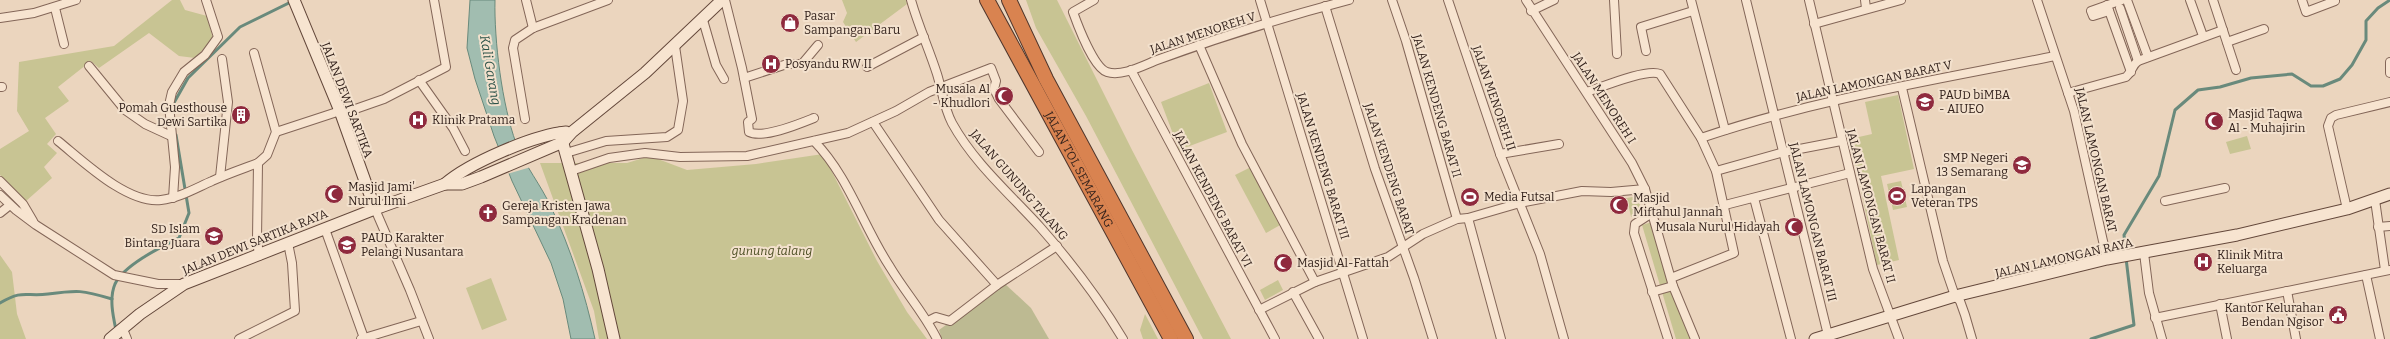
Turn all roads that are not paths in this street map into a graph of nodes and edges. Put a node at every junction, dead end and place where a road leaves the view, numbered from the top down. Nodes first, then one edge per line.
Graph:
1 (76, 0) edge
2 (206, 0) edge
3 (434, 0) edge
4 (526, 0) edge
5 (608, 0) edge
6 (722, 0) edge
7 (725, 0) edge
8 (911, 0) edge
9 (987, 0) edge
10 (1009, 0) edge
11 (1094, 0) edge
12 (1260, 0) edge
13 (1349, 0) edge
14 (1392, 0) edge
15 (1448, 0) edge
16 (1526, 0) edge
17 (1554, 0) edge
18 (1614, 0) edge
19 (1691, 0) edge
20 (1746, 0) edge
21 (1809, 0) edge
22 (1901, 0) edge
23 (2037, 0) edge
24 (2127, 0) edge
25 (2190, 0) edge
26 (2213, 0) edge
27 (2302, 0) edge
28 (2335, 0) edge
29 (2320, 3) edge
30 (295, 4) edge
31 (1866, 4) edge
32 (2121, 4) edge
33 (1325, 6) junction
34 (55, 8) junction
35 (1531, 11) junction
36 (1693, 11) junction
37 (0, 18) edge
38 (703, 20) junction
39 (1267, 24) junction
40 (1814, 24) junction
41 (533, 28) junction
42 (2264, 29) dead end
43 (2223, 30) junction
44 (2203, 36) junction
45 (924, 37) junction
46 (2227, 42) junction
47 (64, 44) dead end
48 (1199, 44) junction
49 (818, 45) dead end
50 (675, 46) junction
51 (1646, 51) dead end
52 (254, 53) dead end
53 (1617, 54) dead end
54 (2055, 56) junction
55 (2148, 57) junction
56 (222, 59) dead end
57 (2138, 61) junction
58 (89, 66) dead end
59 (867, 67) dead end
60 (1131, 70) junction
61 (2236, 70) dead end
62 (2131, 73) junction
63 (744, 78) junction
64 (724, 79) dead end
65 (419, 80) junction
66 (941, 87) junction
67 (1902, 88) junction
68 (1587, 92) junction
69 (2068, 93) junction
70 (1832, 101) junction
71 (2390, 102) edge
72 (340, 112) junction
73 (1773, 115) junction
74 (814, 118) dead end
75 (525, 119) dead end
76 (873, 122) junction
77 (1725, 130) junction
78 (276, 132) junction
79 (171, 136) junction
80 (1701, 138) junction
81 (58, 141) dead end
82 (814, 141) junction
83 (1841, 141) junction
84 (563, 142) junction
85 (1559, 144) dead end
86 (466, 151) dead end
87 (1038, 152) dead end
88 (1784, 152) junction
89 (1500, 154) junction
90 (258, 163) junction
91 (571, 171) junction
92 (1716, 171) junction
93 (1850, 173) junction
94 (220, 177) junction
95 (0, 181) edge
96 (445, 184) junction
97 (1793, 188) junction
98 (2224, 188) dead end
99 (1645, 189) junction
100 (2390, 194) edge
101 (0, 195) edge
102 (173, 198) junction
103 (1754, 198) junction
104 (2375, 200) junction
105 (2165, 201) dead end
106 (1520, 202) junction
107 (10, 205) junction
108 (1724, 205) junction
109 (2347, 209) junction
110 (375, 210) junction
111 (0, 213) edge
112 (1652, 213) junction
113 (1468, 218) junction
114 (1457, 219) junction
115 (36, 225) junction
116 (2390, 226) edge
117 (325, 228) junction
118 (2378, 228) junction
119 (288, 243) junction
120 (1057, 246) junction
121 (1402, 248) junction
122 (2142, 254) junction
123 (259, 256) junction
124 (2108, 258) junction
125 (2387, 270) edge
126 (1342, 272) junction
127 (2366, 275) junction
128 (1671, 278) junction
129 (1315, 282) junction
130 (184, 284) junction
131 (997, 285) junction
132 (1674, 286) junction
133 (2287, 290) junction
134 (1293, 292) junction
135 (1652, 292) junction
136 (1956, 296) junction
137 (2220, 304) junction
138 (1260, 310) junction
139 (1889, 318) junction
140 (2155, 318) junction
141 (420, 321) junction
142 (928, 321) junction
143 (123, 333) edge
144 (1828, 336) junction
145 (362, 338) edge
146 (110, 339) edge
147 (238, 339) edge
148 (429, 339) edge
149 (614, 339) edge
150 (937, 339) edge
151 (1123, 339) edge
152 (1171, 339) edge
153 (1186, 339) edge
154 (1274, 339) edge
155 (1319, 339) edge
156 (1363, 339) edge
157 (1432, 339) edge
158 (1501, 339) edge
159 (1564, 339) edge
160 (1668, 339) edge
161 (1695, 339) edge
162 (1791, 339) edge
163 (1815, 339) edge
164 (1898, 339) edge
165 (1972, 339) edge
166 (2162, 339) edge
167 (2227, 339) edge
168 (2296, 339) edge
169 (2380, 339) edge

1 - 34 street
2 - 79 street
3 - 65 street
4 - 41 street
5 - 41 street
6 - 38 main road
7 - 63 street
8 - 45 street, JALAN GUNUNG TALANG
9 - 152 highway, JALAN TOL SEMARANG
10 - 153 highway, JALAN TOL SEMARANG
11 - 60 street, JALAN MENOREH V
12 - 39 street, JALAN KENDENG BARAT III
13 - 33 street, JALAN MENOREH V
14 - 114 street, JALAN KENDENG BARAT II
15 - 89 street, JALAN MENOREH II
16 - 35 street, JALAN MENOREH I
17 - 35 street
18 - 53 street
19 - 36 street
20 - 73 street, JALAN LAMONGAN BARAT III
21 - 40 street, JALAN LAMONGAN BARAT II
22 - 31 street
23 - 54 street, JALAN LAMONGAN BARAT
24 - 55 street
25 - 44 street
26 - 43 street
27 - 29 street
28 - 29 street
30 - 72 main road, JALAN DEWI SARTIKA
31 - 40 street
32 - 57 street
32 - 62 street
33 - 39 street, JALAN MENOREH V
33 - 121 street, JALAN KENDENG BARAT
34 - 37 street
34 - 47 street
35 - 68 street, JALAN MENOREH I
36 - 51 street
36 - 77 street
38 - 50 main road
38 - 64 street
39 - 48 street, JALAN MENOREH V
39 - 126 street, JALAN KENDENG BARAT III
40 - 70 street, JALAN LAMONGAN BARAT II
41 - 75 street
42 - 46 street
43 - 44 street
43 - 46 street
44 - 55 street
45 - 59 street
45 - 66 street, JALAN GUNUNG TALANG
46 - 61 street
48 - 60 street, JALAN MENOREH V
48 - 129 street
49 - 63 street
50 - 84 main road, JALAN DEWI SARTIKA RAYA
50 - 84 street
52 - 78 street
54 - 67 street, JALAN LAMONGAN BARAT V
54 - 69 street, JALAN LAMONGAN BARAT
55 - 57 street
56 - 94 street
57 - 62 street
58 - 79 street
60 - 138 street, JALAN KENDENG BARAT VI
62 - 69 street
63 - 74 street
65 - 72 street
65 - 86 street
66 - 76 street
66 - 87 street
66 - 120 street, JALAN GUNUNG TALANG
67 - 70 street, JALAN LAMONGAN BARAT V
67 - 136 street
68 - 80 street
68 - 99 street, JALAN MENOREH I
69 - 124 street, JALAN LAMONGAN BARAT
70 - 73 street, JALAN LAMONGAN BARAT V
70 - 83 street, JALAN LAMONGAN BARAT II
71 - 109 street
72 - 78 street
72 - 110 main road, JALAN DEWI SARTIKA
73 - 77 street, JALAN LAMONGAN BARAT V
73 - 88 street, JALAN LAMONGAN BARAT III
76 - 82 street
76 - 131 street
77 - 80 street, JALAN LAMONGAN BARAT V
78 - 90 street
79 - 102 street
80 - 92 street
81 - 102 street
82 - 91 street
82 - 142 street
83 - 88 street
83 - 93 street, JALAN LAMONGAN BARAT II
84 - 91 main road
84 - 96 main road, JALAN DEWI SARTIKA RAYA
84 - 96 main road, JALAN DEWI SARTIKA RAYA
85 - 89 street
88 - 92 street
88 - 97 street, JALAN LAMONGAN BARAT III
89 - 106 street, JALAN MENOREH II
90 - 94 street
90 - 123 street
91 - 149 main road
92 - 108 street
93 - 97 street
93 - 139 street, JALAN LAMONGAN BARAT II
94 - 102 street
95 - 115 street
96 - 110 main road, JALAN DEWI SARTIKA RAYA
97 - 103 street
97 - 144 street, JALAN LAMONGAN BARAT III
98 - 105 street
99 - 106 street
99 - 112 street, JALAN MENOREH I
100 - 104 main road, JALAN LAMONGAN RAYA
101 - 107 street
103 - 108 street
103 - 162 street
104 - 109 main road, JALAN LAMONGAN RAYA
104 - 118 street
106 - 113 street
106 - 159 street, JALAN MENOREH II
107 - 111 street
107 - 115 street
108 - 128 street
109 - 122 main road, JALAN LAMONGAN RAYA
110 - 117 main road, JALAN DEWI SARTIKA RAYA
110 - 141 street
112 - 128 street, JALAN MENOREH I
112 - 135 street
113 - 114 street
113 - 158 street
114 - 121 street
115 - 130 street
116 - 118 street
117 - 119 main road, JALAN DEWI SARTIKA RAYA
117 - 145 street
118 - 125 street
119 - 123 main road, JALAN DEWI SARTIKA RAYA
119 - 147 street
120 - 131 street
120 - 151 street, JALAN GUNUNG TALANG
121 - 126 street
121 - 157 street, JALAN KENDENG BARAT
122 - 124 main road, JALAN LAMONGAN RAYA
122 - 140 street
123 - 130 main road, JALAN DEWI SARTIKA RAYA
124 - 136 main road, JALAN LAMONGAN RAYA
125 - 127 street
126 - 129 street
126 - 156 street, JALAN KENDENG BARAT III
127 - 133 street
127 - 169 street
128 - 132 street, JALAN MENOREH I
129 - 134 street
130 - 143 main road, JALAN DEWI SARTIKA RAYA
131 - 142 street
132 - 135 street
132 - 161 street, JALAN MENOREH I
133 - 137 street
133 - 168 street
134 - 138 street
134 - 155 street
135 - 160 street
136 - 139 main road, JALAN LAMONGAN RAYA
136 - 165 street
137 - 140 street
137 - 167 street
138 - 154 street, JALAN KENDENG BARAT VI
139 - 144 main road, JALAN LAMONGAN RAYA
139 - 164 street, JALAN LAMONGAN BARAT II
140 - 166 street
141 - 145 street
141 - 148 street
142 - 150 street
143 - 146 main road, JALAN DEWI SARTIKA RAYA
144 - 163 main road, JALAN LAMONGAN RAYA

